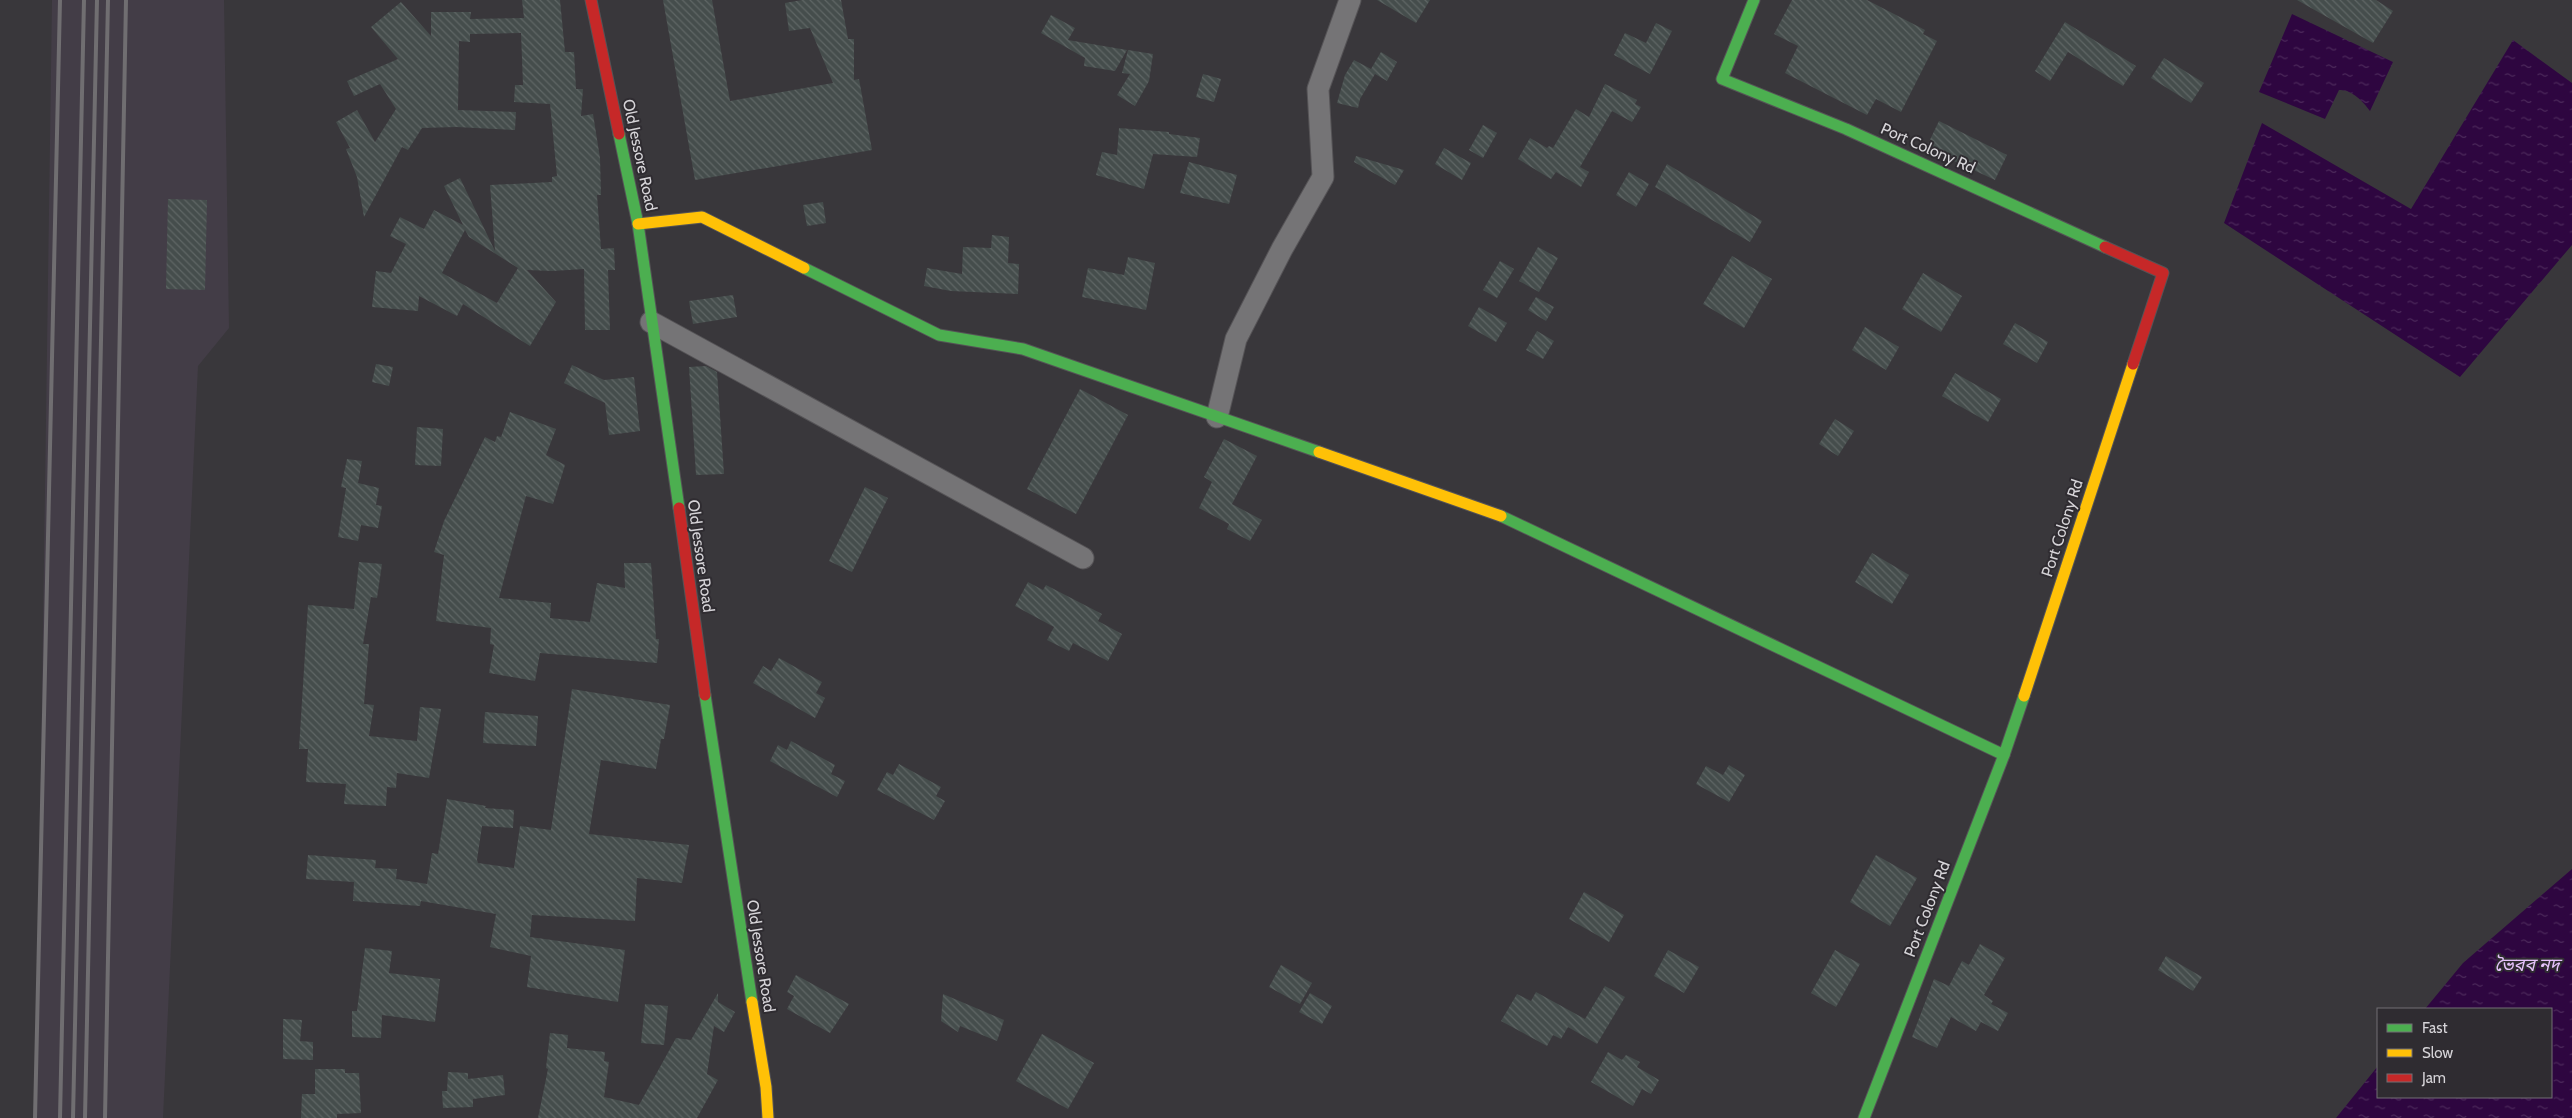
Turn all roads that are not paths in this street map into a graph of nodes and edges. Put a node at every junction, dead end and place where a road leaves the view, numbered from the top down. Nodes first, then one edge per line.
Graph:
1 (591, 0) edge
2 (1350, 0) edge
3 (1754, 0) edge
4 (638, 224) junction
5 (651, 322) junction
6 (1217, 417) junction
7 (1083, 558) dead end
8 (2004, 755) junction
9 (768, 1118) edge
10 (1864, 1118) edge

1 - 4 street, Old Jessore Road
2 - 6 street
3 - 8 street, Port Colony Rd
4 - 5 street, Old Jessore Road
4 - 6 street
5 - 7 street
5 - 9 street, Old Jessore Road
6 - 8 street
8 - 10 street, Port Colony Rd

